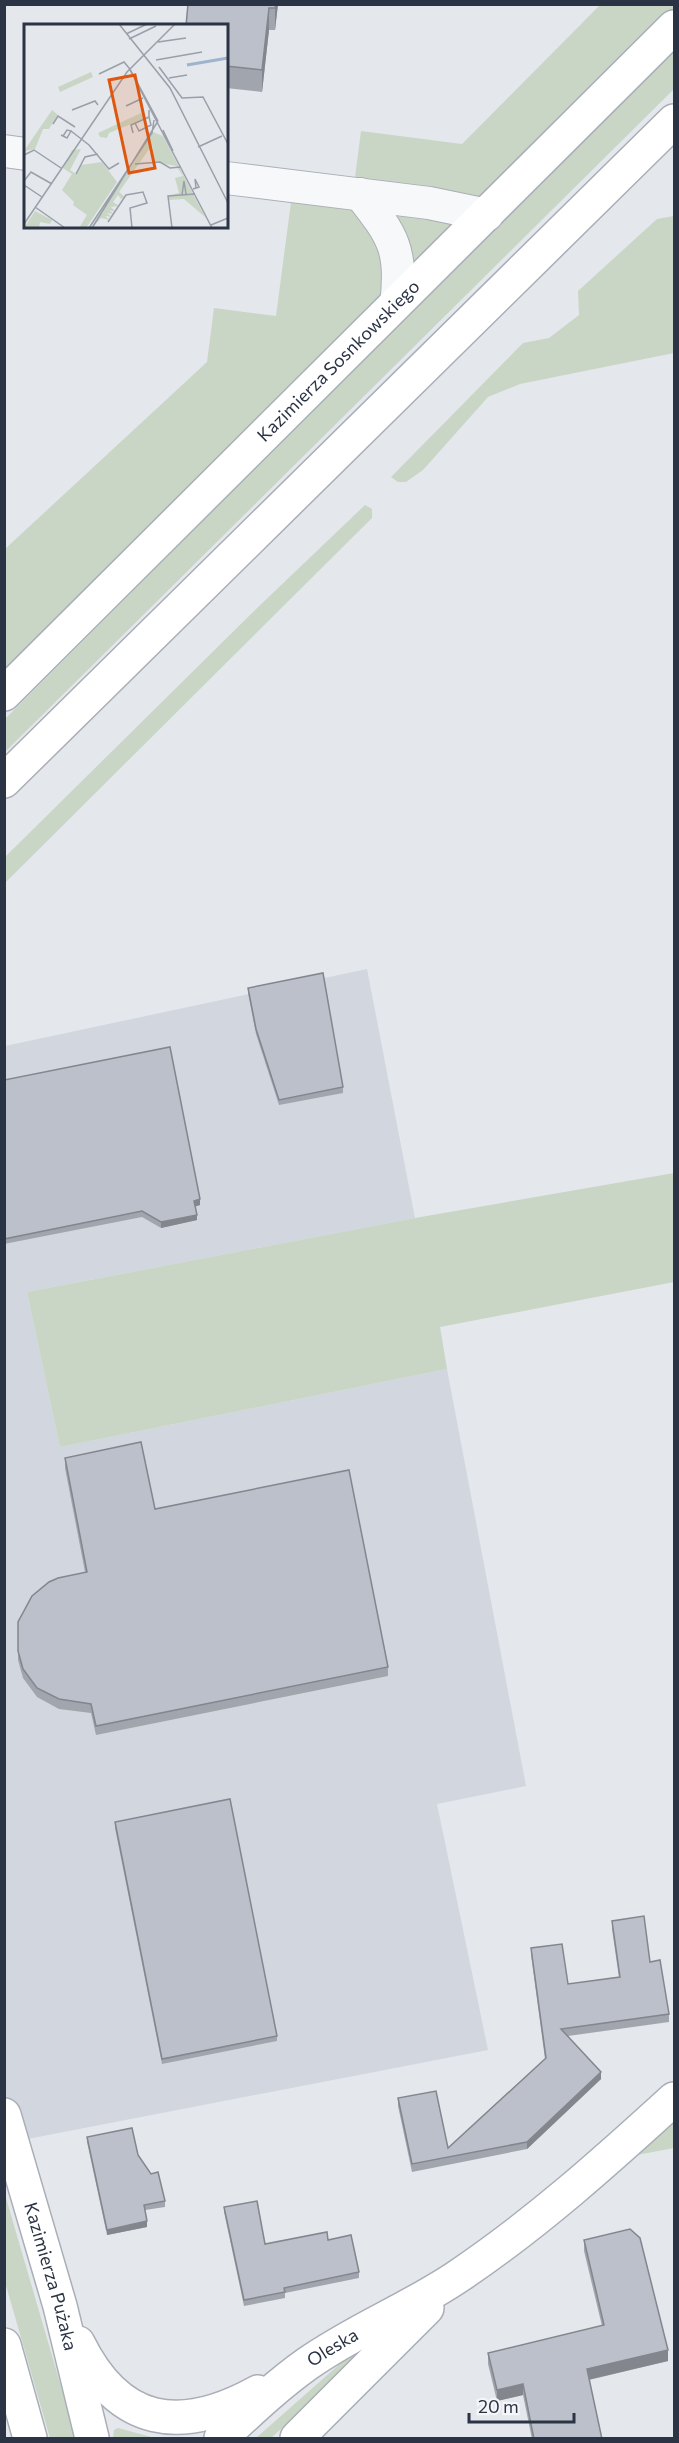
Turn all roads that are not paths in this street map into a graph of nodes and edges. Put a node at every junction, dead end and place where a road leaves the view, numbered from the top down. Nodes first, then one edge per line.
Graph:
1 (675, 27) edge
2 (675, 122) edge
3 (4, 151) edge
4 (24, 154) edge
5 (228, 178) edge
6 (360, 194) junction
7 (487, 215) junction
8 (396, 304) junction
9 (4, 694) edge
10 (4, 781) edge
11 (675, 2099) edge
12 (4, 2115) edge
13 (458, 2277) junction
14 (60, 2306) junction
15 (4, 2345) edge
16 (307, 2364) junction
17 (30, 2439) edge
18 (92, 2439) edge
19 (221, 2439) edge
20 (297, 2439) edge

1 - 7 street, Kazimierza Sosnkowskiego
2 - 10 street
3 - 4 street
5 - 6 street
6 - 7 street
6 - 8 street
7 - 8 street, Kazimierza Sosnkowskiego
8 - 9 street, Kazimierza Sosnkowskiego
11 - 13 street, Oleska
12 - 14 street, Kazimierza Pużaka
13 - 16 street, Oleska
13 - 20 street, Oleska
14 - 16 street
14 - 18 street, Kazimierza Pużaka
15 - 17 street
16 - 19 street, Oleska

